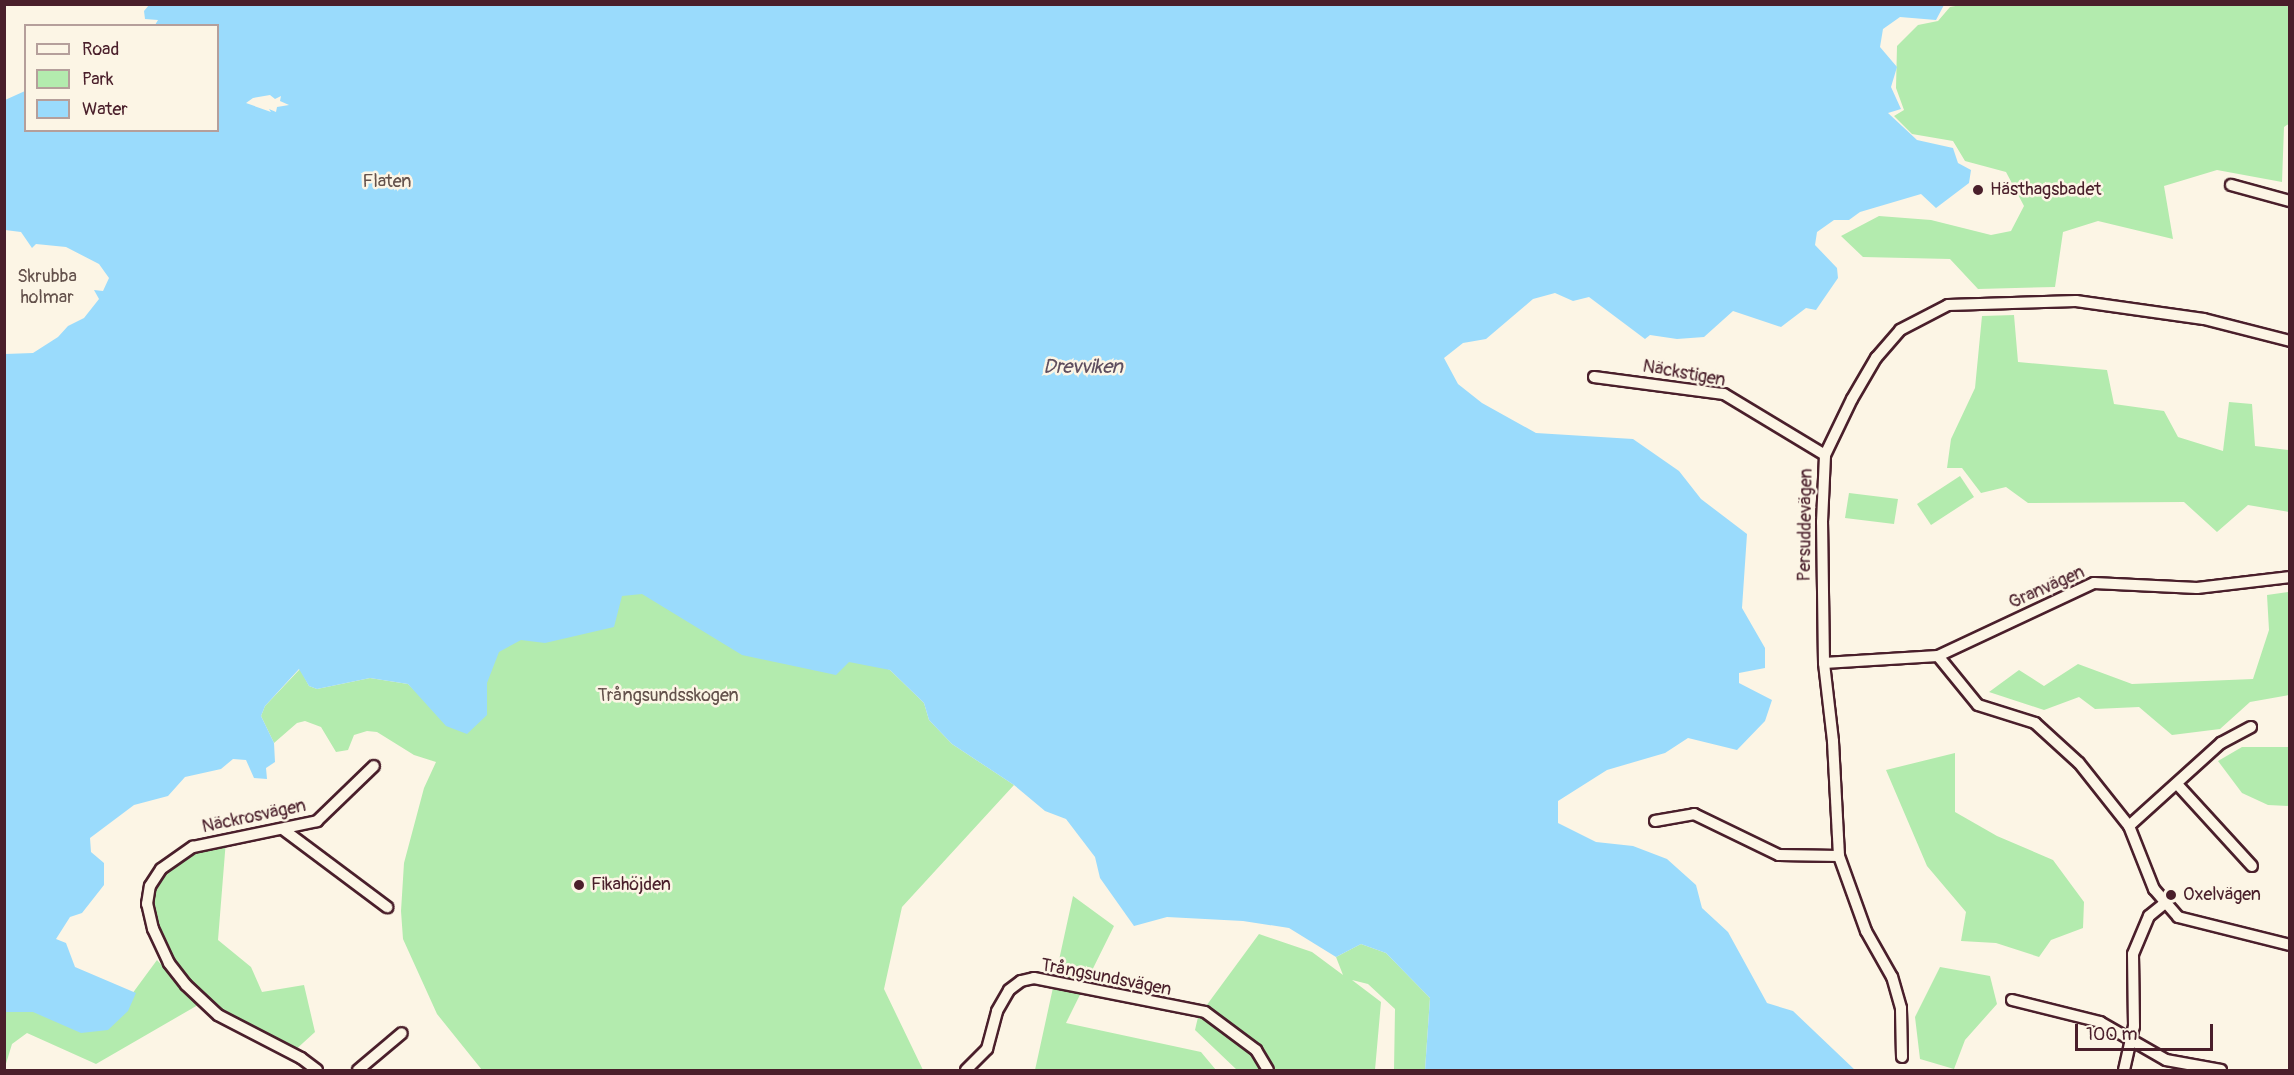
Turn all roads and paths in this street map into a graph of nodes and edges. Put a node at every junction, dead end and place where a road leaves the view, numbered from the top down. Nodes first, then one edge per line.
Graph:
1 (2231, 185) dead end
2 (2289, 201) edge
3 (2289, 341) edge
4 (1594, 377) dead end
5 (1825, 455) junction
6 (2289, 577) edge
7 (1938, 656) junction
8 (1824, 663) junction
9 (2251, 726) dead end
10 (374, 766) dead end
11 (2177, 784) junction
12 (1655, 821) dead end
13 (2129, 826) junction
14 (284, 830) junction
15 (1839, 856) junction
16 (2252, 866) dead end
17 (2166, 902) junction
18 (387, 907) dead end
19 (2289, 945) edge
20 (2012, 1000) dead end
21 (402, 1033) dead end
22 (2132, 1037) junction
23 (1902, 1057) dead end
24 (317, 1071) edge
25 (358, 1071) edge
26 (966, 1071) edge
27 (1268, 1071) edge
28 (2124, 1071) edge
29 (2221, 1071) edge

1 - 2 street
3 - 5 street, Persuddevägen
4 - 5 street, Näckstigen
5 - 8 street, Persuddevägen
6 - 7 street, Granvägen
7 - 8 street, Granvägen
7 - 13 street
8 - 15 street, Persuddevägen
9 - 11 street
10 - 14 street, Näckrosvägen
11 - 13 street
11 - 16 street
12 - 15 street
13 - 17 street
14 - 18 street
14 - 24 street, Näckrosvägen
15 - 23 street, Persuddevägen
17 - 19 street
17 - 22 street
20 - 22 street
21 - 25 street
22 - 28 street
22 - 29 street
26 - 27 street, Trångsundsvägen

